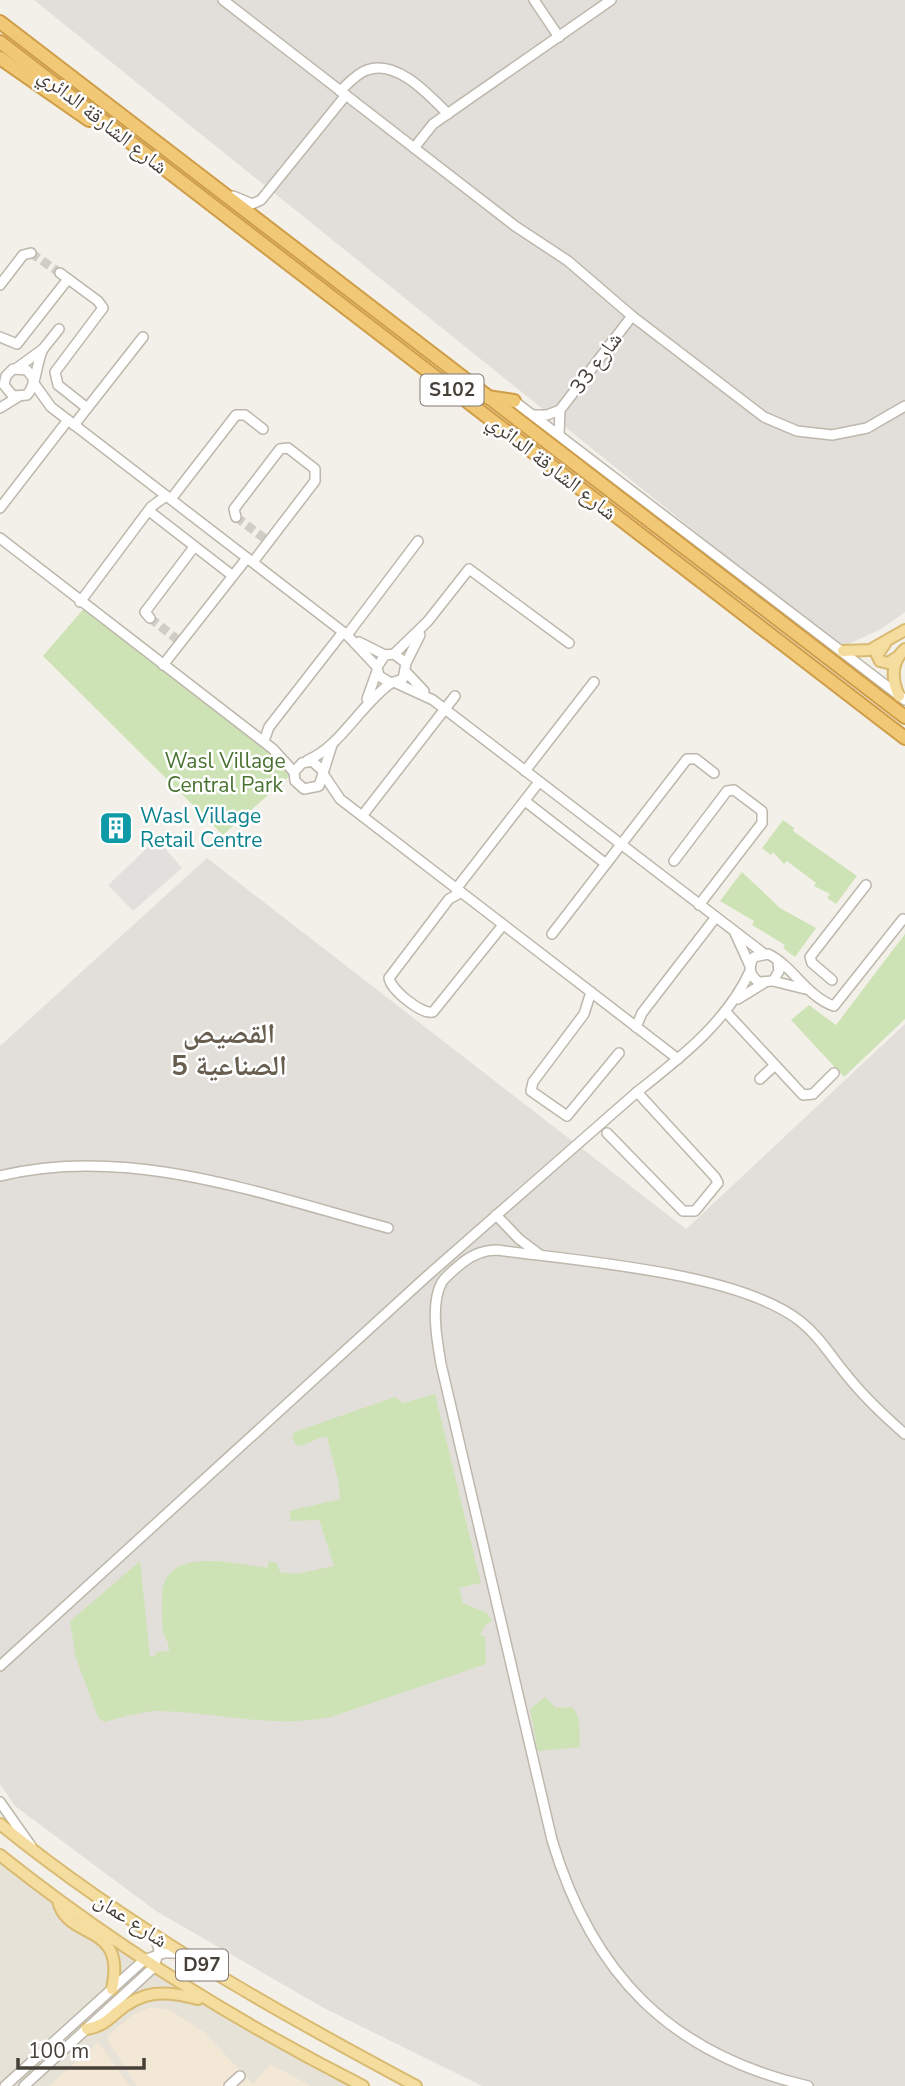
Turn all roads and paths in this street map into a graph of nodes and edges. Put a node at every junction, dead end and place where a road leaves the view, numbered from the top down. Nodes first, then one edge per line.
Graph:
1 (223, 0) edge
2 (534, 0) edge
3 (611, 0) edge
4 (0, 22) edge
5 (559, 37) junction
6 (0, 42) edge
7 (0, 58) edge
8 (343, 93) junction
9 (448, 114) junction
10 (414, 148) junction
11 (146, 155) junction
12 (224, 195) junction
13 (31, 253) dead end
14 (0, 285) edge
15 (632, 316) junction
16 (60, 328) dead end
17 (0, 337) edge
18 (143, 337) dead end
19 (43, 349) junction
20 (0, 363) edge
21 (15, 368) junction
22 (3, 380) edge
23 (33, 380) junction
24 (486, 396) junction
25 (20, 397) junction
26 (0, 401) edge
27 (514, 401) joint
28 (905, 406) edge
29 (51, 407) junction
30 (0, 408) edge
31 (87, 408) junction
32 (561, 410) junction
33 (533, 415) junction
34 (71, 422) junction
35 (264, 429) dead end
36 (559, 435) junction
37 (169, 498) junction
38 (0, 508) edge
39 (149, 510) junction
40 (236, 517) dead end
41 (0, 538) edge
42 (418, 541) dead end
43 (194, 547) junction
44 (250, 560) junction
45 (233, 576) junction
46 (80, 602) junction
47 (150, 618) dead end
48 (428, 621) junction
49 (905, 630) edge
50 (345, 633) junction
51 (887, 642) junction
52 (569, 643) dead end
53 (905, 649) edge
54 (843, 651) junction
55 (390, 654) junction
56 (896, 658) junction
57 (163, 665) junction
58 (406, 667) junction
59 (377, 669) junction
60 (594, 682) dead end
61 (393, 683) junction
62 (455, 696) dead end
63 (902, 698) edge
64 (433, 700) junction
65 (361, 709) junction
66 (444, 710) junction
67 (905, 717) edge
68 (905, 738) edge
69 (264, 741) junction
70 (332, 745) junction
71 (273, 749) junction
72 (304, 762) junction
73 (525, 771) junction
74 (294, 772) junction
75 (323, 773) junction
76 (714, 774) dead end
77 (539, 782) junction
78 (312, 790) junction
79 (340, 799) junction
80 (525, 801) junction
81 (362, 816) junction
82 (621, 844) junction
83 (674, 860) dead end
84 (606, 864) junction
85 (866, 885) dead end
86 (458, 891) junction
87 (699, 905) junction
88 (716, 917) junction
89 (903, 919) dead end
90 (503, 925) junction
91 (731, 929) junction
92 (552, 934) dead end
93 (763, 954) junction
94 (778, 963) junction
95 (750, 968) junction
96 (832, 981) dead end
97 (768, 982) junction
98 (809, 991) junction
99 (591, 992) junction
100 (728, 1008) junction
101 (636, 1027) junction
102 (619, 1054) dead end
103 (676, 1061) junction
104 (775, 1065) junction
105 (834, 1073) dead end
106 (760, 1079) dead end
107 (636, 1092) junction
108 (607, 1133) dead end
109 (0, 1177) edge
110 (496, 1215) junction
111 (388, 1228) dead end
112 (547, 1257) junction
113 (905, 1434) edge
114 (0, 1666) edge
115 (0, 1802) edge
116 (0, 1824) edge
117 (33, 1851) junction
118 (0, 1854) edge
119 (58, 1899) junction
120 (155, 1936) junction
121 (181, 1953) junction
122 (158, 1954) junction
123 (144, 1960) junction
124 (154, 1967) junction
125 (112, 1989) junction
126 (209, 2001) junction
127 (87, 2029) junction
128 (240, 2077) dead end
129 (5, 2086) edge
130 (24, 2086) edge
131 (229, 2086) edge
132 (363, 2086) edge
133 (416, 2086) edge
134 (808, 2086) edge

1 - 8 street
2 - 5 street
3 - 5 street
4 - 12 highway, شارع الشارقة الدائري / S102
5 - 9 street
6 - 11 highway, شارع الشارقة الدائري / S102
7 - 11 highway
8 - 9 street
8 - 10 street
8 - 12 street
9 - 10 street
10 - 15 street
11 - 68 highway, شارع الشارقة الدائري / S102
12 - 24 highway, شارع الشارقة الدائري / S102
13 - 14 street
15 - 28 street
15 - 32 street, شارع 33
16 - 19 street
17 - 31 street
18 - 31 street
19 - 21 street
19 - 23 street
20 - 21 street
21 - 22 street
21 - 23 street
22 - 25 street
22 - 26 street
23 - 25 street
23 - 29 street
24 - 27 highway
24 - 67 highway, شارع الشارقة الدائري / S102
25 - 29 street
25 - 30 street
27 - 33 street
29 - 34 street
31 - 34 street
32 - 33 street, شارع 33
32 - 36 street, شارع 33
33 - 36 street
34 - 37 street
34 - 38 street
35 - 37 street
36 - 54 street
37 - 39 street
37 - 44 street
39 - 43 street
39 - 46 street
40 - 44 street
41 - 46 street
42 - 50 street
43 - 45 street
43 - 47 street
44 - 45 street
44 - 50 street
45 - 57 street
46 - 57 street
48 - 52 street
48 - 55 street
48 - 58 street
49 - 51 main road
50 - 55 street
50 - 59 street
50 - 69 street
51 - 54 main road
51 - 56 main road
53 - 56 main road
54 - 63 street
55 - 58 street
55 - 59 street
56 - 63 main road
57 - 69 street
58 - 61 street
58 - 64 street
59 - 61 street
59 - 65 street
60 - 73 street
61 - 64 street
61 - 65 street
62 - 66 street
64 - 66 street
65 - 70 street
66 - 73 street
66 - 81 street
69 - 71 street
70 - 72 street
70 - 75 street
71 - 72 street
71 - 74 street
72 - 74 street
72 - 75 street
73 - 77 street
74 - 78 street
75 - 78 street
75 - 79 street
76 - 82 street
77 - 80 street
77 - 82 street
78 - 79 street
79 - 81 street
80 - 84 street
80 - 86 street
81 - 86 street
82 - 84 street
82 - 87 street
83 - 87 street
84 - 92 street
85 - 96 street
86 - 90 street
86 - 90 street
87 - 88 street
88 - 91 street
88 - 101 street
89 - 98 street
90 - 99 street
91 - 93 street
91 - 95 street
93 - 94 street
93 - 95 street
94 - 97 street
94 - 98 street
95 - 97 street
95 - 100 street
97 - 98 street
97 - 100 street
99 - 101 street
99 - 102 street
100 - 103 street
100 - 104 street
101 - 103 street
103 - 107 street
104 - 105 street
104 - 106 street
107 - 108 street
107 - 110 street
109 - 111 street
110 - 112 street
110 - 114 street
112 - 113 street
112 - 134 street
115 - 117 street
116 - 117 main road, شارع عمان / D97
117 - 120 main road, شارع عمان / D97
118 - 119 main road, شارع عمان / D97
119 - 123 main road, شارع عمان / D97
119 - 125 main road
120 - 121 main road, شارع عمان / D97
120 - 122 street
121 - 122 street
121 - 133 main road, شارع عمان / D97
122 - 123 street
122 - 124 street
123 - 124 main road, شارع عمان / D97
123 - 125 street
124 - 126 main road, شارع عمان / D97
124 - 127 street
125 - 129 street
126 - 127 main road
126 - 132 main road, شارع عمان / D97
127 - 130 street
128 - 131 street

